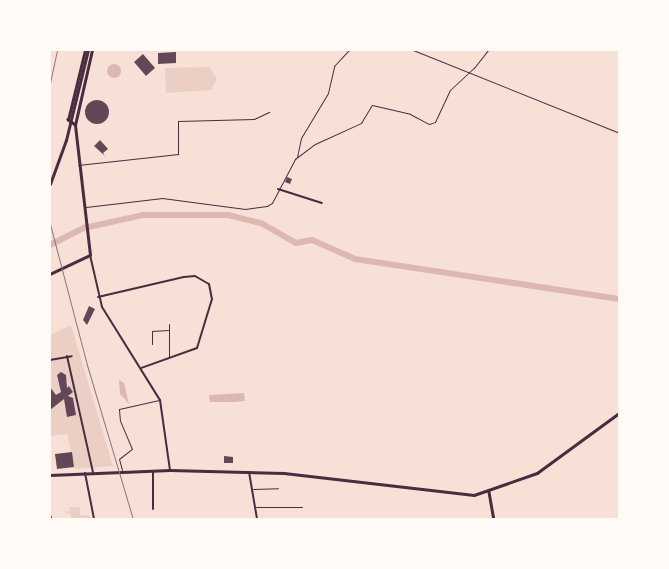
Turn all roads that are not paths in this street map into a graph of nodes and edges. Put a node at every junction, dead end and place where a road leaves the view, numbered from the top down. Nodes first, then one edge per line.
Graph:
1 (86, 50) edge
2 (92, 50) edge
3 (349, 50) edge
4 (413, 50) edge
5 (488, 50) edge
6 (469, 73) junction
7 (269, 112) dead end
8 (75, 125) junction
9 (619, 133) edge
10 (298, 157) junction
11 (78, 165) junction
12 (50, 184) edge
13 (278, 189) junction
14 (322, 204) dead end
15 (85, 208) junction
16 (90, 255) junction
17 (50, 274) edge
18 (98, 297) junction
19 (169, 324) dead end
20 (169, 330) junction
21 (152, 344) dead end
22 (67, 356) junction
23 (72, 356) dead end
24 (170, 357) junction
25 (50, 360) edge
26 (141, 368) junction
27 (160, 400) junction
28 (619, 413) edge
29 (170, 470) junction
30 (122, 471) junction
31 (153, 471) junction
32 (92, 472) junction
33 (249, 472) junction
34 (85, 473) junction
35 (50, 475) edge
36 (278, 488) dead end
37 (252, 489) junction
38 (489, 492) junction
39 (255, 507) junction
40 (302, 507) dead end
41 (153, 510) dead end
42 (94, 519) edge
43 (257, 519) edge
44 (494, 519) edge

1 - 8 street
1 - 12 main road
2 - 8 street
3 - 10 lane
4 - 6 lane
5 - 6 lane
6 - 9 lane
6 - 10 lane
7 - 11 lane
8 - 11 street
10 - 13 lane
11 - 15 street
13 - 14 street
13 - 15 lane
15 - 16 street
16 - 17 street
16 - 18 street
18 - 24 street
18 - 26 street
19 - 20 lane
20 - 21 lane
20 - 24 lane
22 - 23 street
22 - 25 street
22 - 32 street
24 - 26 street
26 - 27 street
27 - 29 street
27 - 30 lane
28 - 38 street
29 - 31 street
29 - 33 street
30 - 31 street
30 - 32 street
31 - 41 street
32 - 34 street
33 - 37 street
33 - 38 street
34 - 35 street
34 - 42 street
36 - 37 lane
37 - 39 street
38 - 44 street
39 - 40 lane
39 - 43 street

